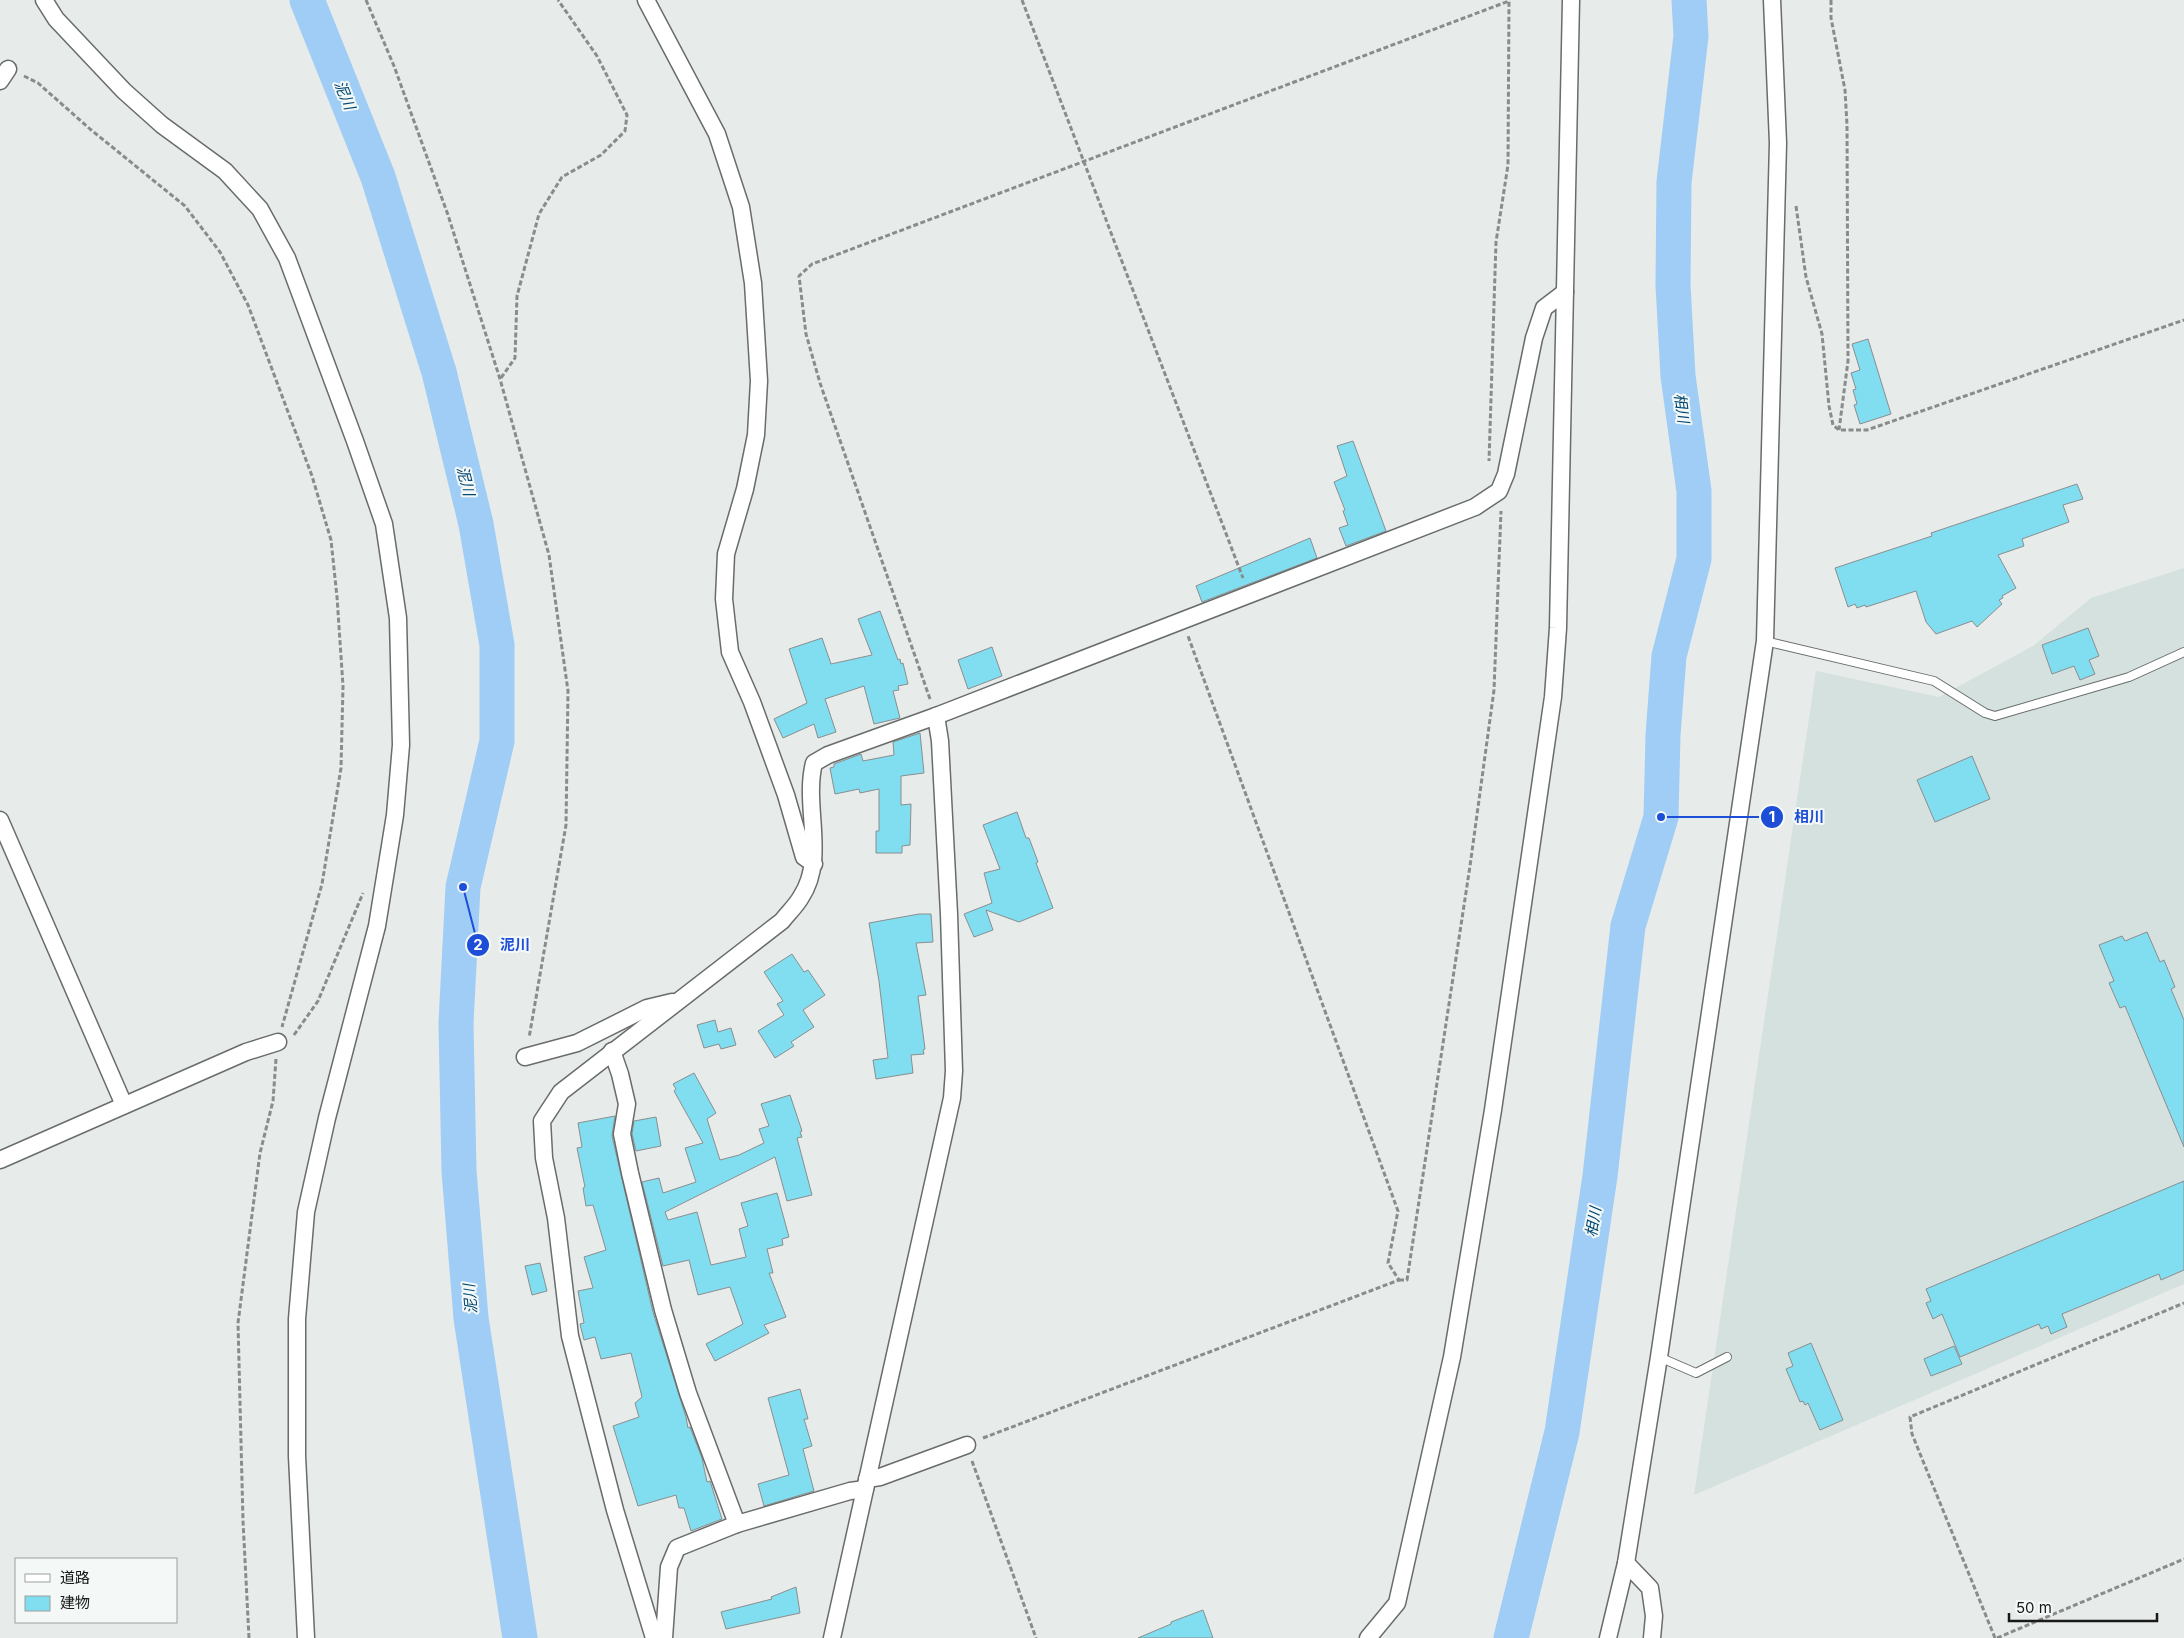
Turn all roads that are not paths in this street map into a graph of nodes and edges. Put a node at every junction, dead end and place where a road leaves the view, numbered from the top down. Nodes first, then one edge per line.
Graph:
1 (44, 0) edge
2 (646, 0) edge
3 (1571, 0) edge
4 (1772, 0) edge
5 (1566, 292) junction
6 (1765, 641) junction
7 (2184, 652) edge
8 (936, 716) junction
9 (0, 820) edge
10 (814, 864) junction
11 (682, 999) junction
12 (278, 1042) road end
13 (612, 1051) junction
14 (526, 1057) road end
15 (124, 1105) junction
16 (0, 1160) edge
17 (1659, 1357) junction
18 (1727, 1357) dead end
19 (967, 1445) road end
20 (866, 1484) junction
21 (737, 1524) junction
22 (1626, 1563) junction
23 (306, 1638) edge
24 (654, 1638) edge
25 (664, 1638) edge
26 (832, 1638) edge
27 (1368, 1638) edge
28 (1608, 1638) edge
29 (1652, 1638) edge

1 - 23 street
2 - 10 street
3 - 5 street
4 - 6 street
5 - 8 street
5 - 27 street
6 - 7 lane
6 - 17 street
8 - 10 street
8 - 20 street
9 - 15 street
10 - 11 street
11 - 13 street
11 - 14 street
12 - 15 street
13 - 21 street
13 - 24 street
15 - 16 street
17 - 18 lane
17 - 22 street
19 - 20 street
20 - 21 street
20 - 26 street
21 - 25 street
22 - 28 street
22 - 29 street

